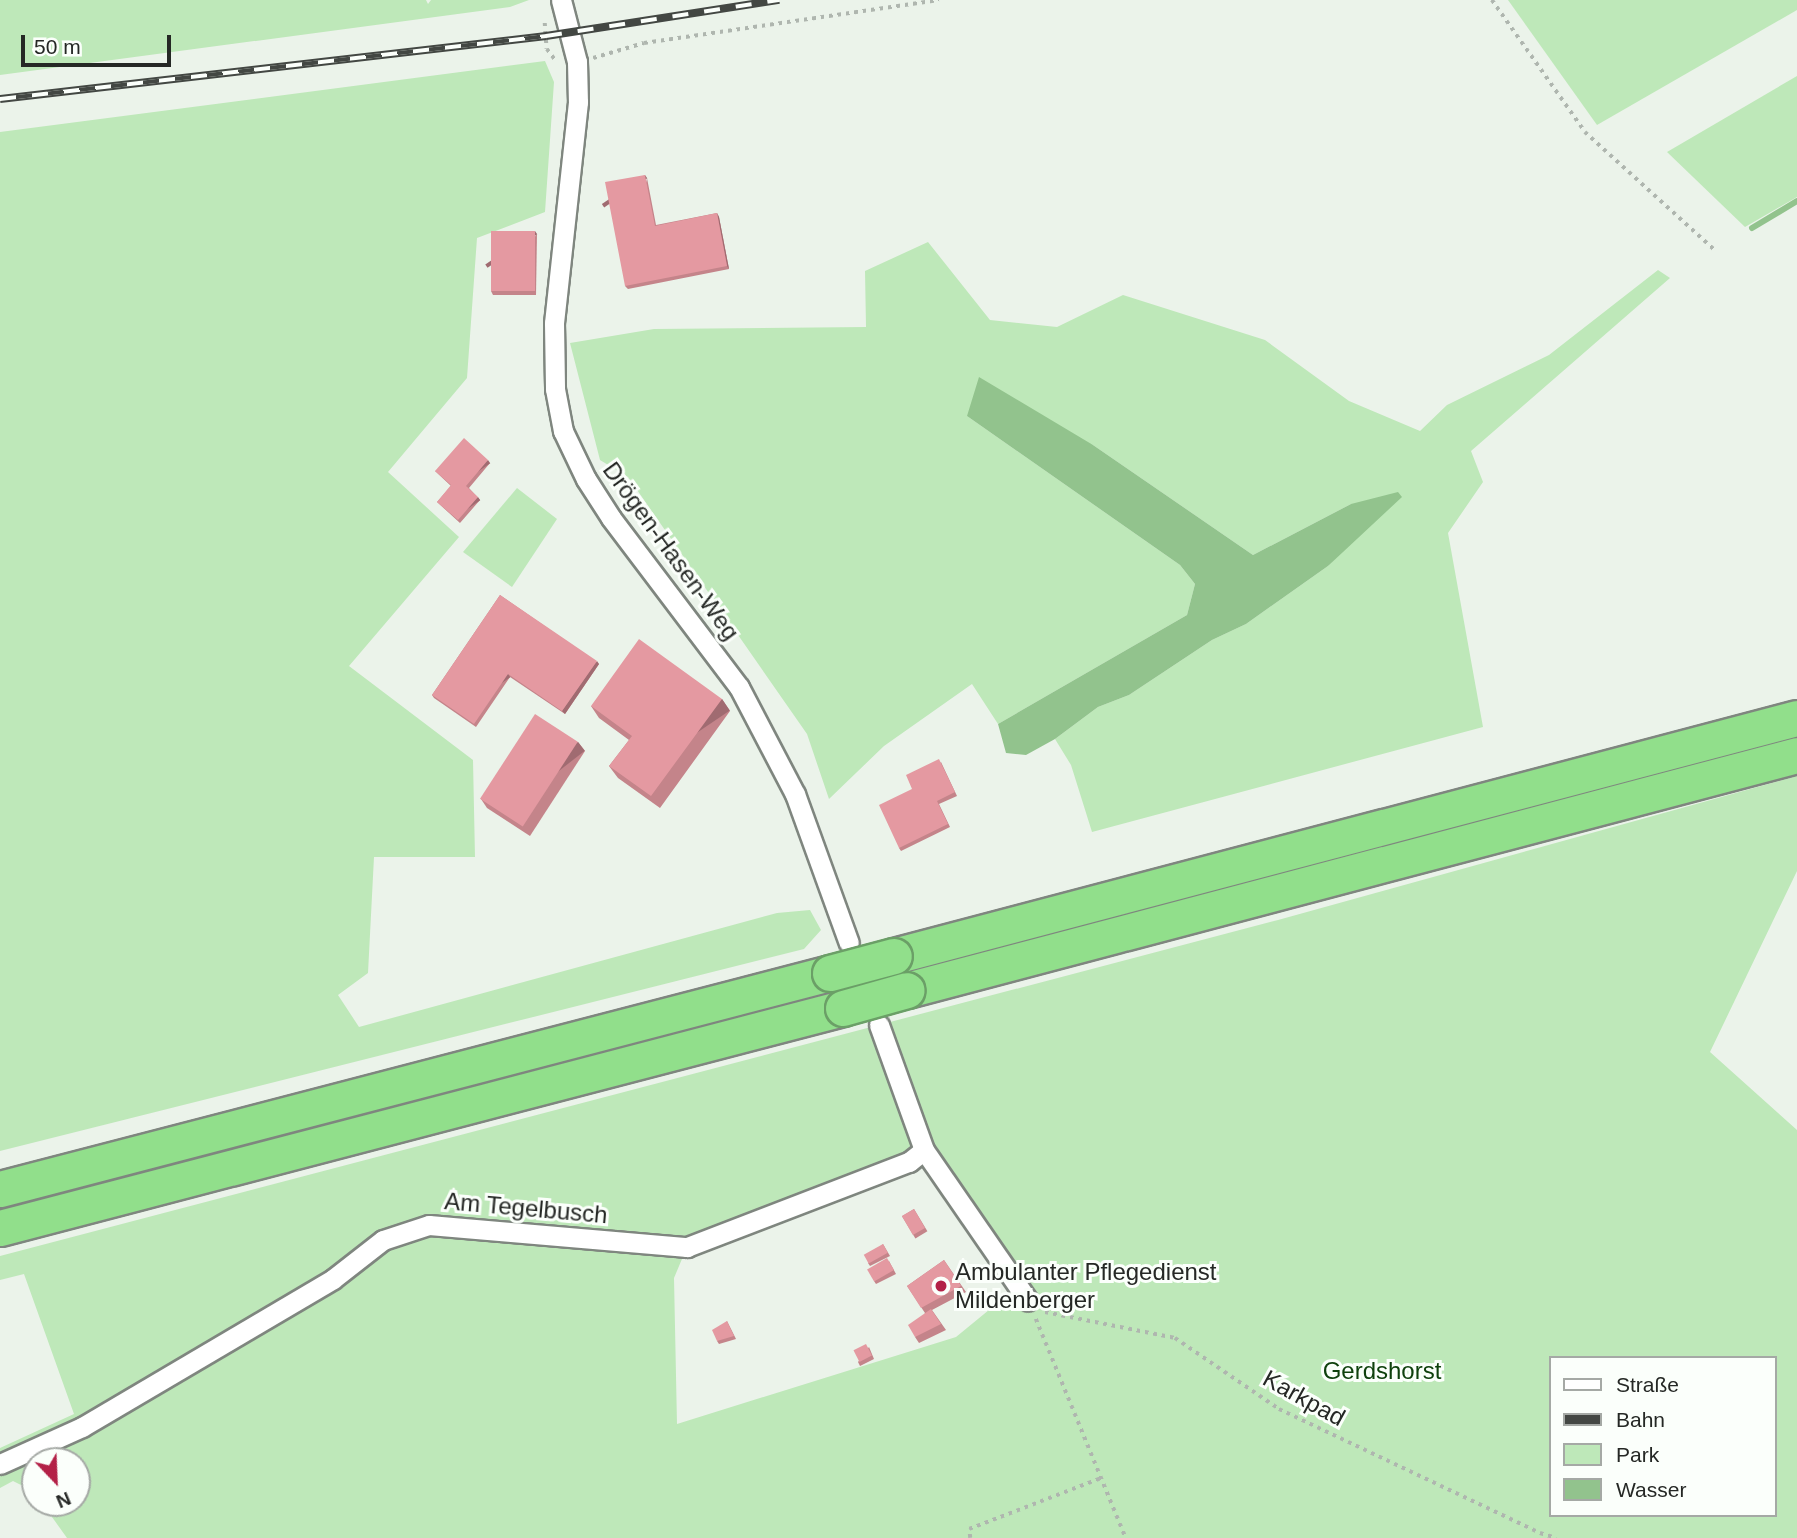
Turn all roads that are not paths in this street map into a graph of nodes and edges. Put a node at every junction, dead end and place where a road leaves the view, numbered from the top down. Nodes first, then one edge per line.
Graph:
1 (561, 0) edge
2 (1797, 718) edge
3 (1797, 755) edge
4 (849, 943) dead end
5 (879, 1025) dead end
6 (924, 1150) junction
7 (0, 1189) edge
8 (0, 1228) edge
9 (1030, 1305) road end
10 (0, 1464) edge

1 - 4 street, Drögen-Hasen-Weg
2 - 7 highway, bridge
3 - 8 highway, bridge
5 - 6 street
6 - 9 street
6 - 10 street, Am Tegelbusch

